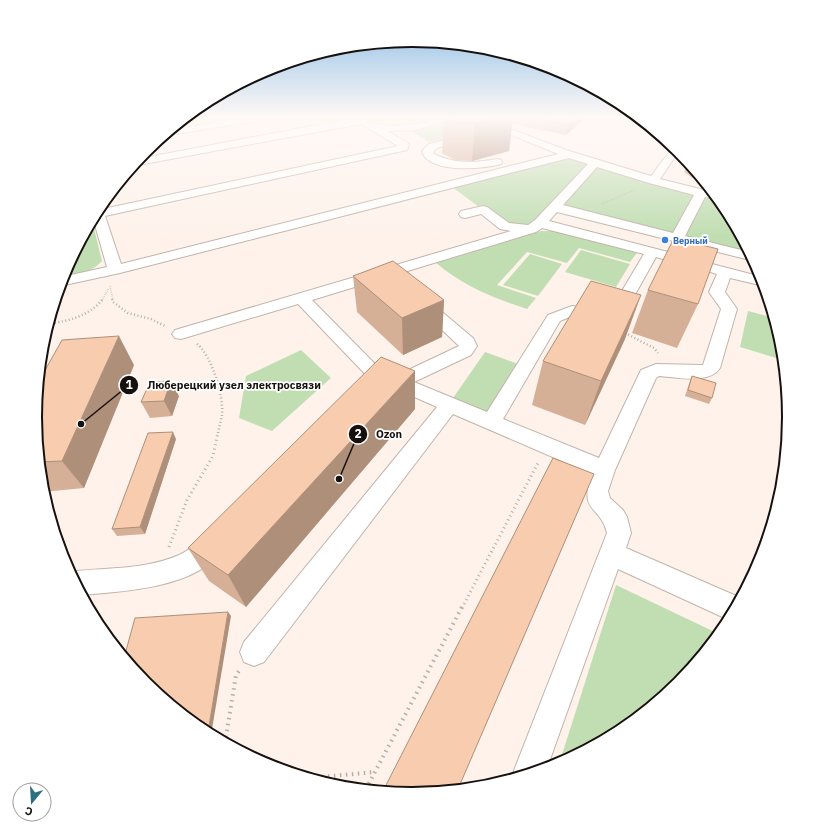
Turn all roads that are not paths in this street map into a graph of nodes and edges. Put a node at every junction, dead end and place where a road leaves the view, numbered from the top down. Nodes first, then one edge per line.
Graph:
1 (166, 157) edge
2 (360, 157) edge
3 (431, 157) edge
4 (518, 157) edge
5 (560, 157) edge
6 (574, 157) edge
7 (670, 157) edge
8 (145, 161) edge
9 (594, 164) junction
10 (652, 181) junction
11 (700, 192) junction
12 (707, 194) edge
13 (554, 205) junction
14 (104, 211) edge
15 (465, 214) dead end
16 (100, 218) edge
17 (535, 226) junction
18 (677, 238) junction
19 (652, 252) junction
20 (745, 255) edge
21 (674, 258) edge
22 (696, 264) edge
23 (115, 270) junction
24 (725, 272) junction
25 (68, 280) edge
26 (756, 280) edge
27 (398, 283) junction
28 (301, 298) junction
29 (181, 334) road end
30 (380, 375) junction
31 (356, 390) edge
32 (449, 405) junction
33 (491, 422) junction
34 (604, 470) junction
35 (232, 524) edge
36 (612, 554) junction
37 (81, 582) edge
38 (729, 607) edge
39 (254, 652) road end
40 (532, 767) edge

1 - 8 street
2 - 14 street
3 - 4 street
5 - 23 street
6 - 9 street
7 - 10 street
9 - 10 street
9 - 13 street
10 - 11 street
11 - 12 street
11 - 18 street
13 - 17 street
13 - 18 street
15 - 17 street
16 - 23 street
17 - 19 street
17 - 27 street
18 - 20 street
19 - 21 street
19 - 33 street
22 - 24 street
23 - 25 street
24 - 26 street
24 - 34 street
27 - 28 street
27 - 30 street
28 - 29 street
28 - 30 street
30 - 31 street
30 - 32 street
32 - 33 street
32 - 39 street
33 - 34 street
34 - 36 street
35 - 37 street
36 - 38 street
36 - 40 street

